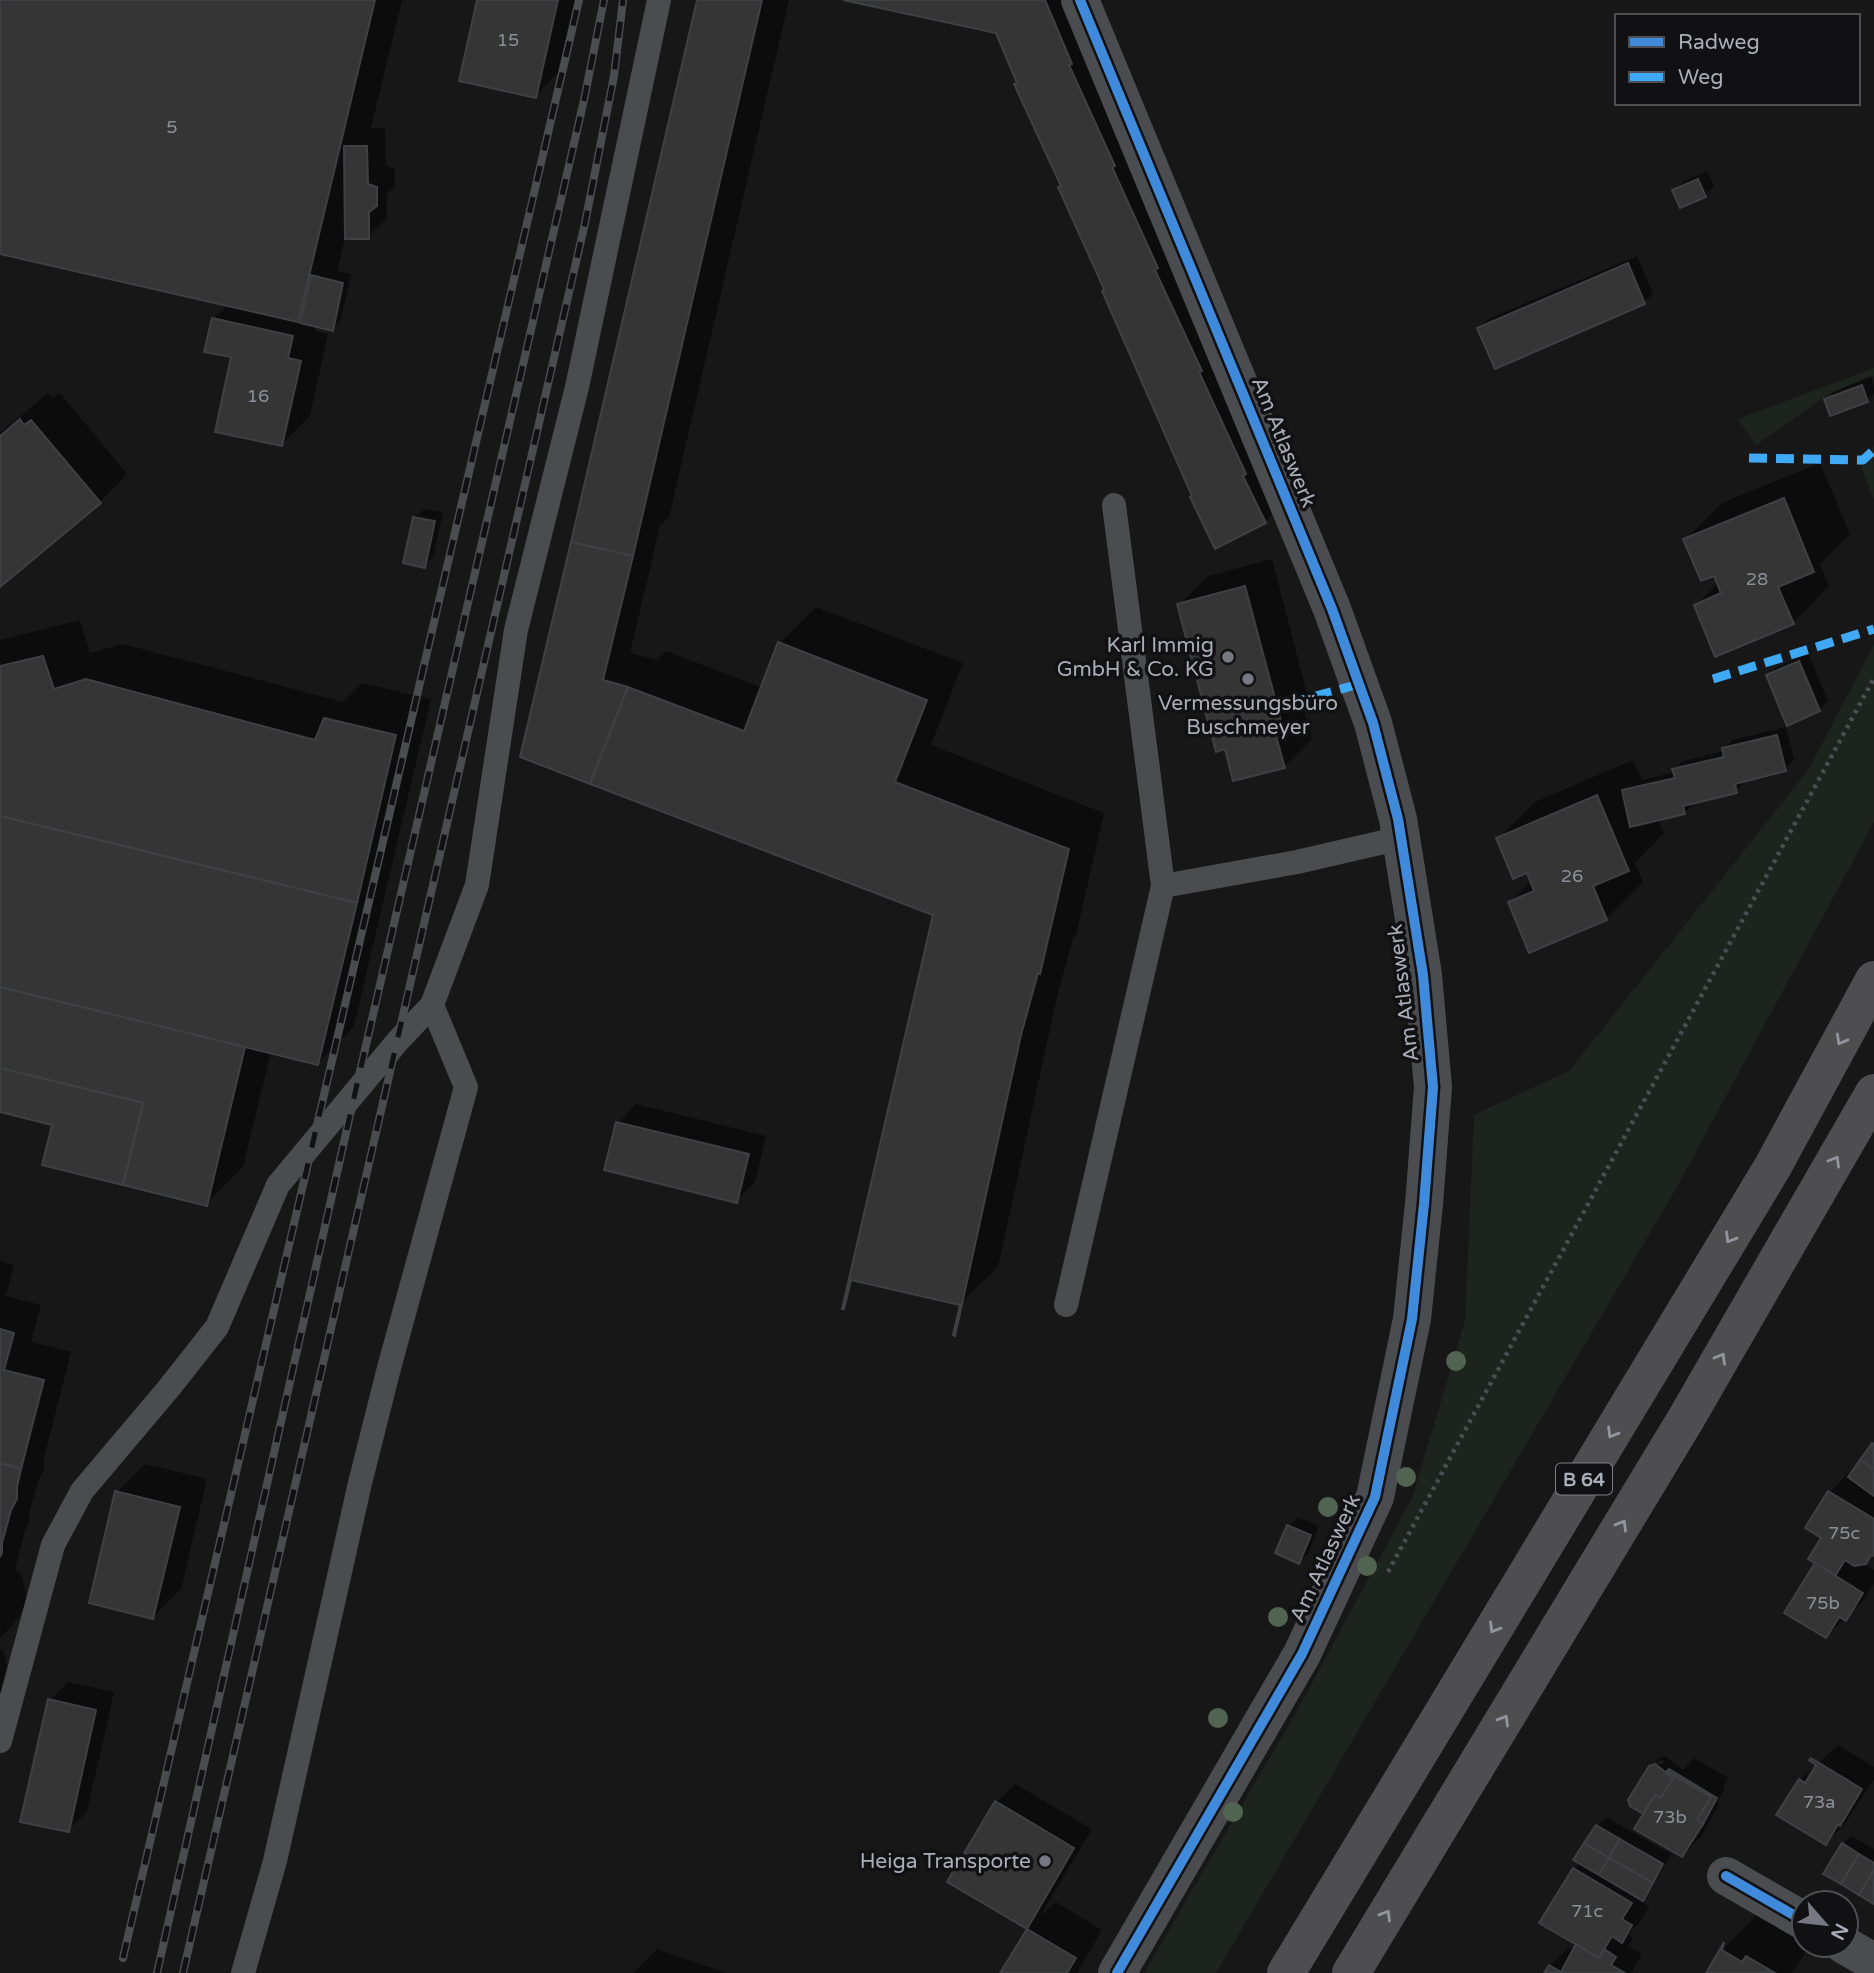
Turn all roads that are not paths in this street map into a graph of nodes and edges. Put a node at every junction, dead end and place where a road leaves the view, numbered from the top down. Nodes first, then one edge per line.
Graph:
1 (659, 0) edge
2 (1080, 0) edge
3 (1114, 505) dead end
4 (1401, 838) junction
5 (1163, 886) junction
6 (1874, 980) edge
7 (432, 1005) junction
8 (1874, 1093) edge
9 (1066, 1304) dead end
10 (0, 1741) edge
11 (1726, 1876) dead end
12 (1790, 1913) edge
13 (243, 1973) edge
14 (1117, 1973) edge
15 (1286, 1973) edge
16 (1351, 1973) edge

1 - 7 lane
2 - 4 street, Am Atlaswerk
3 - 5 lane
4 - 5 lane
4 - 14 street, Am Atlaswerk
5 - 9 lane
6 -> 15 highway, B 64
7 - 10 lane
7 - 13 lane
16 -> 8 highway, B 64
11 - 12 street

